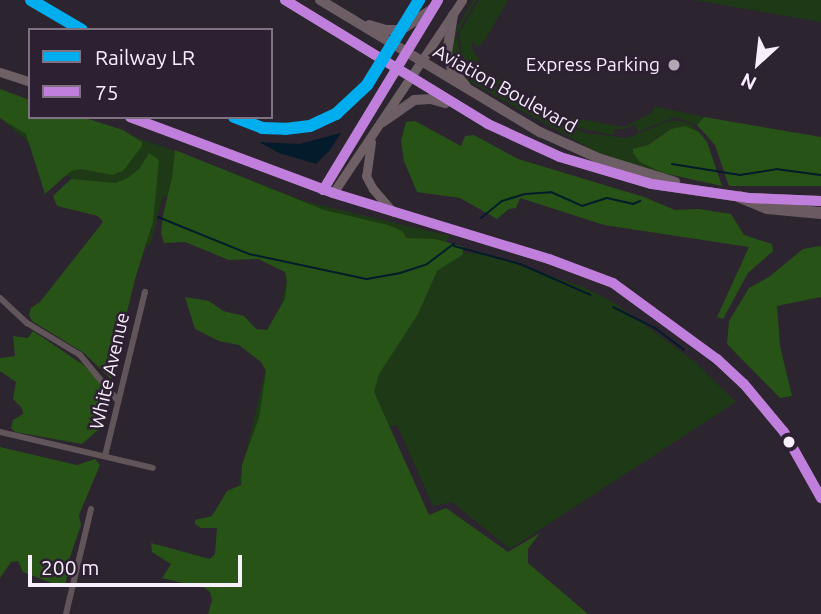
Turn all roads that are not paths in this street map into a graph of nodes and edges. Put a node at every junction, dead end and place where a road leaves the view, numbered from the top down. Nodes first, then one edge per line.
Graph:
1 (285, 0) edge
2 (320, 0) edge
3 (462, 0) edge
4 (435, 5) edge
5 (333, 8) junction
6 (453, 15) junction
7 (407, 53) junction
8 (422, 63) junction
9 (397, 68) junction
10 (0, 72) edge
11 (412, 78) junction
12 (28, 81) edge
13 (472, 94) junction
14 (472, 114) junction
15 (134, 119) edge
16 (383, 122) junction
17 (373, 137) junction
18 (684, 187) junction
19 (328, 192) junction
20 (740, 197) junction
21 (821, 201) edge
22 (393, 213) junction
23 (821, 213) edge
24 (145, 292) dead end
25 (0, 298) edge
26 (119, 401) junction
27 (0, 432) edge
28 (105, 456) junction
29 (153, 468) dead end
30 (821, 498) edge
31 (91, 509) dead end
32 (66, 614) edge

1 - 9 main road, Aviation Boulevard
2 - 5 main road, Aviation Boulevard
3 - 6 main road
4 - 5 main road
4 - 7 main road
5 - 7 main road, Aviation Boulevard
6 - 8 main road
6 - 13 main road
7 - 8 main road, Aviation Boulevard
7 - 9 main road
8 - 11 main road
8 - 13 main road, Aviation Boulevard
9 - 11 main road, Aviation Boulevard
9 - 19 main road
10 - 12 main road
11 - 14 main road, Aviation Boulevard
11 - 16 main road
13 - 18 main road, Aviation Boulevard
14 - 16 main road
14 - 18 main road, Aviation Boulevard
15 - 19 main road
16 - 17 main road
17 - 19 main road
17 - 22 main road
18 - 20 main road, Aviation Boulevard
19 - 22 main road
20 - 21 main road, Aviation Boulevard
20 - 23 highway
22 - 30 main road
24 - 26 street, White Avenue
25 - 26 street
26 - 28 street, White Avenue
27 - 28 street
28 - 29 street
31 - 32 street

